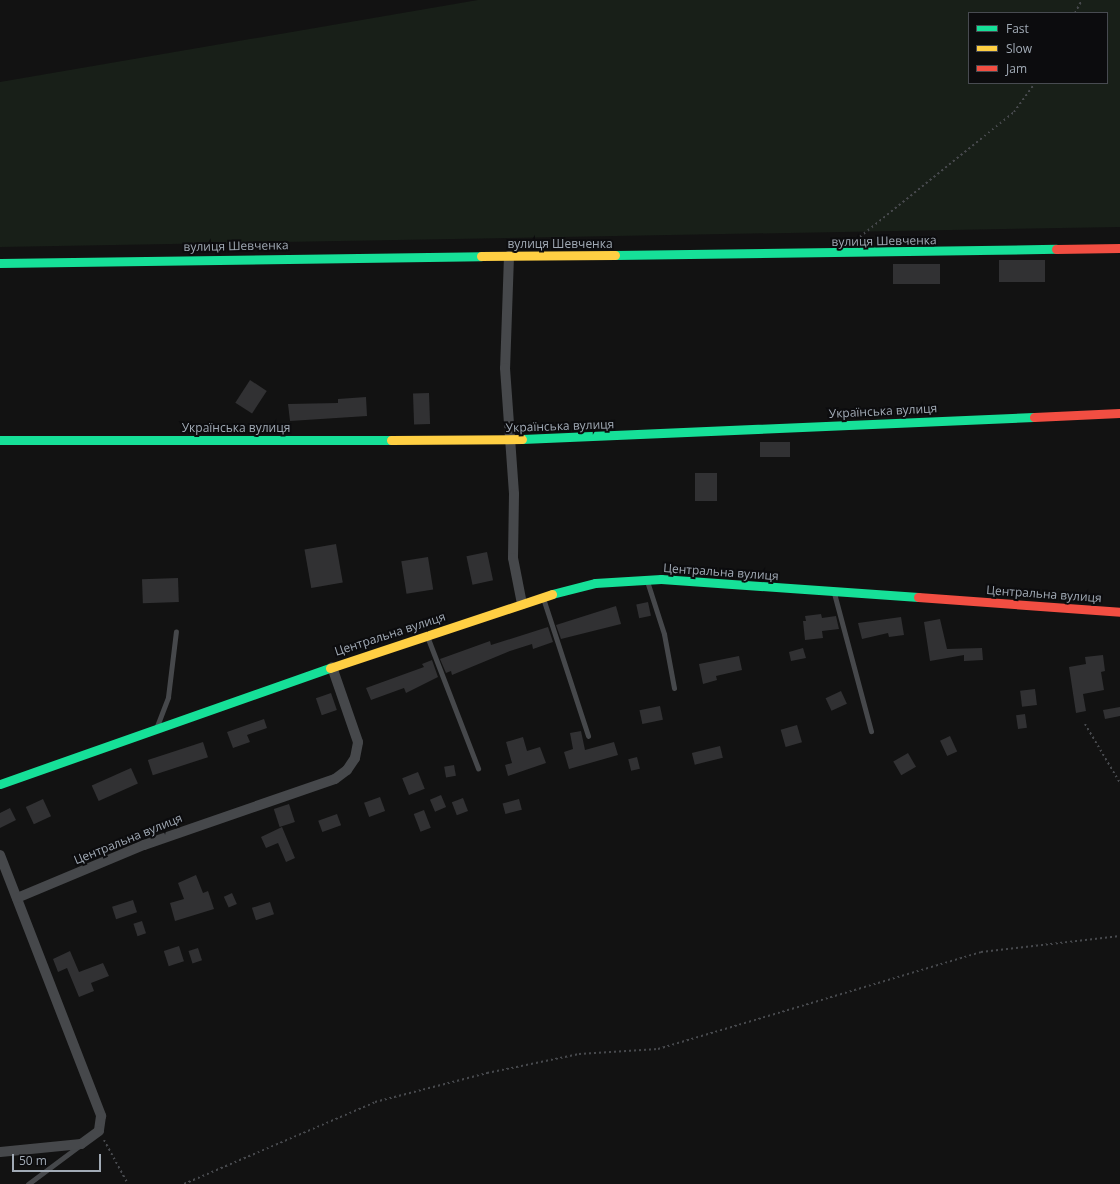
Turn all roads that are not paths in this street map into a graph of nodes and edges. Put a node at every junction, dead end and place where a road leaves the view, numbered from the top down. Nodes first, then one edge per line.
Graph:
1 (1120, 248) edge
2 (509, 256) junction
3 (0, 263) edge
4 (1120, 413) edge
5 (0, 440) edge
6 (510, 440) junction
7 (646, 580) junction
8 (834, 593) junction
9 (542, 596) junction
10 (522, 604) junction
11 (1120, 612) edge
12 (176, 631) dead end
13 (427, 636) junction
14 (332, 667) junction
15 (674, 688) dead end
16 (156, 729) junction
17 (871, 731) dead end
18 (588, 736) dead end
19 (478, 768) dead end
20 (0, 784) edge
21 (0, 854) edge
22 (17, 898) junction
23 (81, 1144) junction
24 (0, 1152) edge
25 (28, 1184) edge

1 - 2 street, вулиця Шевченка
2 - 3 street, вулиця Шевченка
2 - 6 street
4 - 6 street, Українська вулиця
5 - 6 street, Українська вулиця
6 - 10 street
7 - 8 street, Центральна вулиця
7 - 9 street, Центральна вулиця
7 - 15 lane
8 - 11 street, Центральна вулиця
8 - 17 lane
9 - 10 street, Центральна вулиця
9 - 18 lane
10 - 13 street, Центральна вулиця
12 - 16 lane
13 - 14 street, Центральна вулиця
13 - 19 lane
14 - 16 street, Центральна вулиця
14 - 22 street, Центральна вулиця
16 - 20 street, Центральна вулиця
21 - 22 street
22 - 23 street
23 - 24 street
23 - 25 lane

